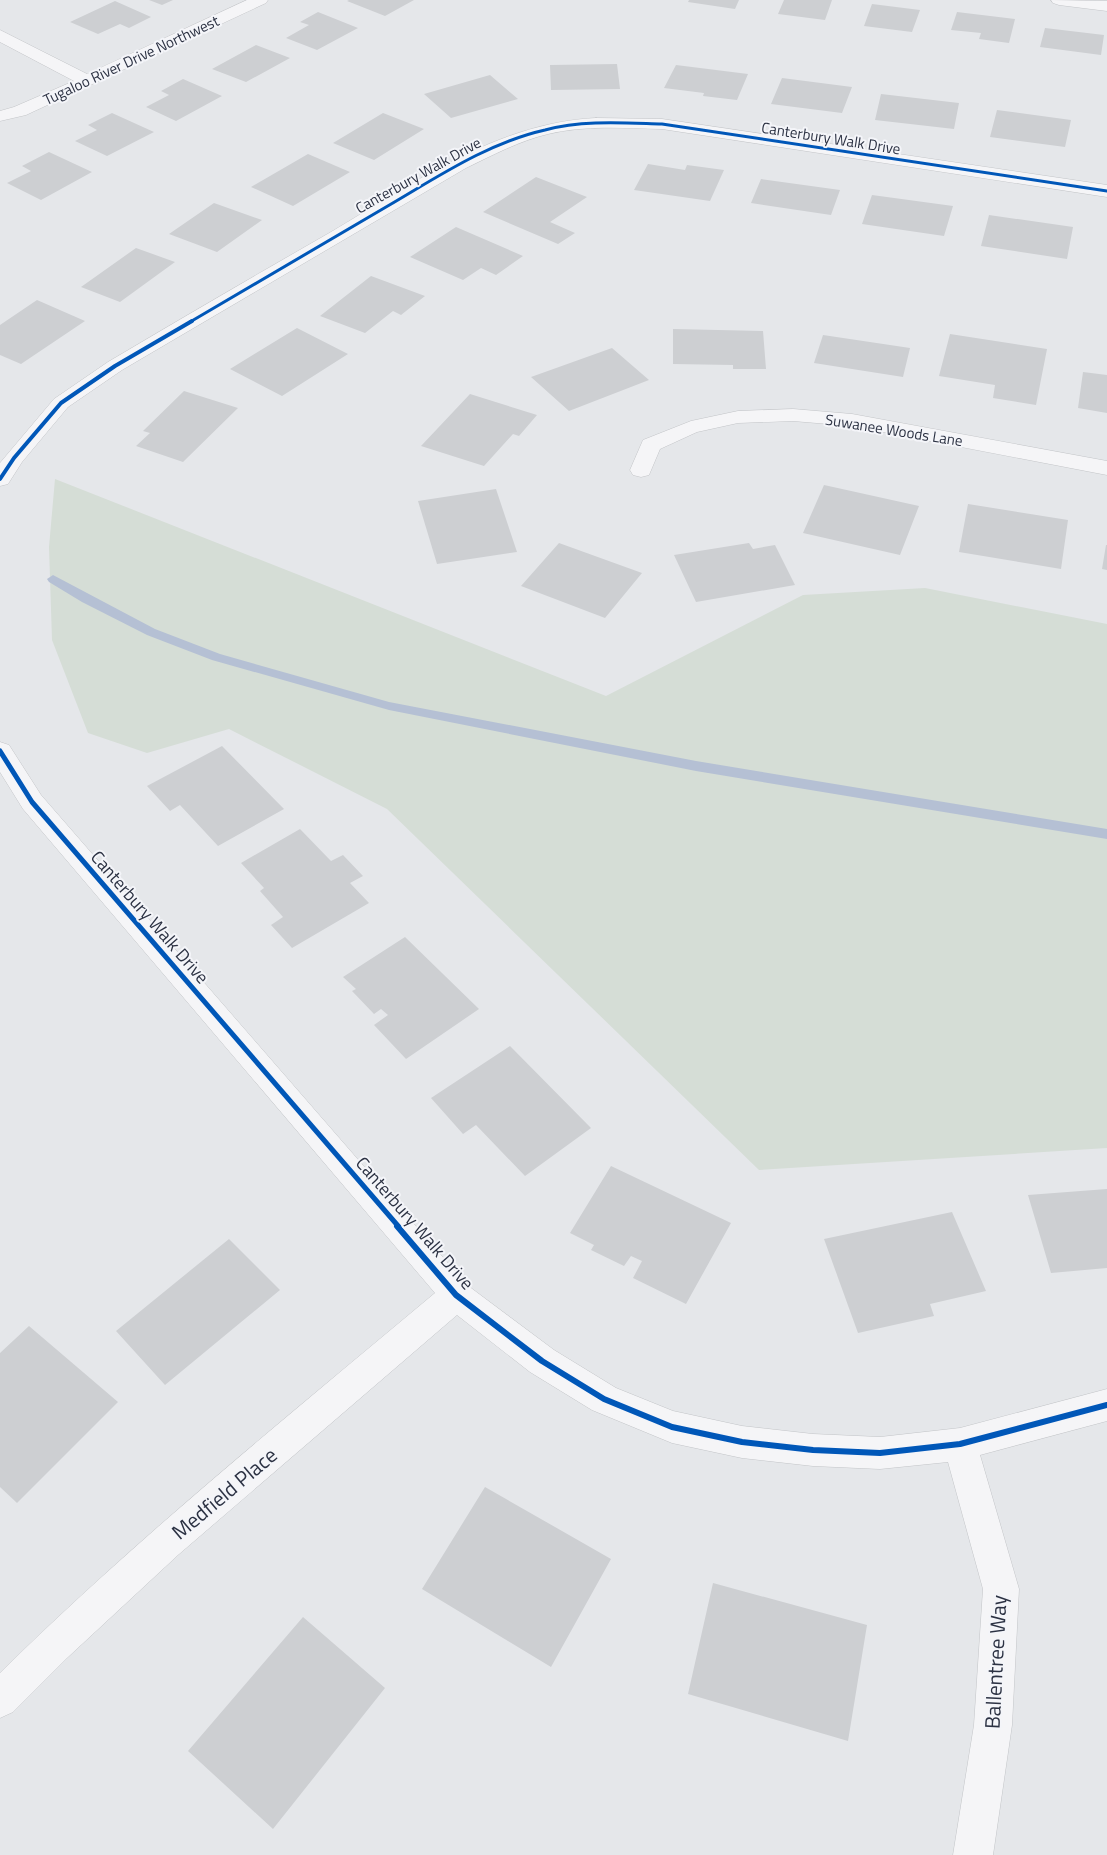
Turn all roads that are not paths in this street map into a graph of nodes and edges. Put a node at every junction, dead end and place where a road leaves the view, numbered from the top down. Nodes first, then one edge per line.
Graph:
1 (260, 0) edge
2 (1059, 0) edge
3 (1107, 6) edge
4 (0, 34) edge
5 (87, 81) junction
6 (0, 116) edge
7 (1107, 191) edge
8 (1107, 468) edge
9 (640, 470) dead end
10 (0, 479) edge
11 (0, 751) edge
12 (456, 1295) junction
13 (1107, 1405) edge
14 (960, 1444) junction
15 (0, 1699) edge
16 (973, 1855) edge

1 - 5 street, Tugaloo River Drive Northwest
2 - 3 street
4 - 5 street
5 - 6 street, Tugaloo River Drive Northwest
7 - 10 street, Canterbury Walk Drive
8 - 9 street, Suwanee Woods Lane
11 - 12 street, Canterbury Walk Drive
12 - 14 street, Canterbury Walk Drive
12 - 15 street, Medfield Place
13 - 14 street, Canterbury Walk Drive
14 - 16 street, Ballentree Way

